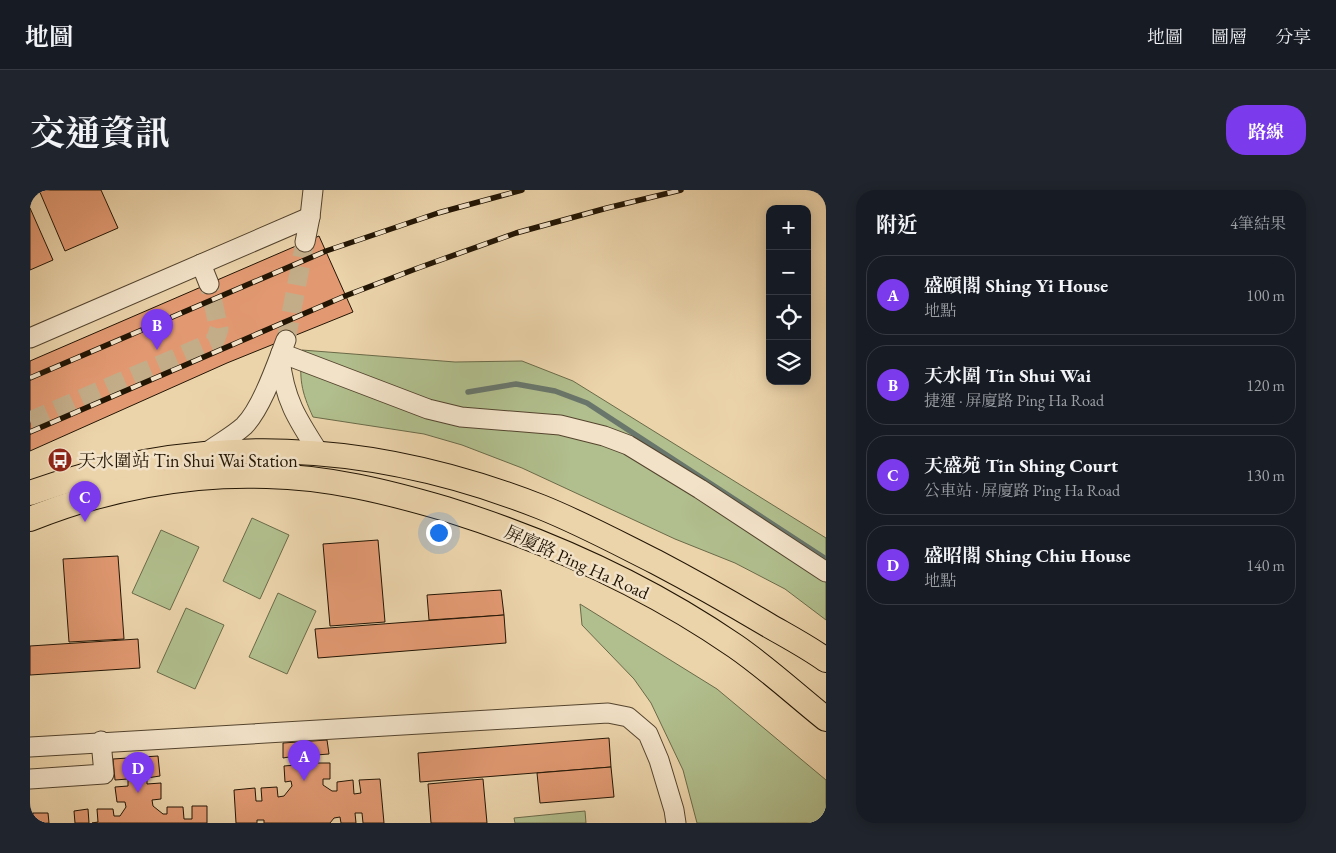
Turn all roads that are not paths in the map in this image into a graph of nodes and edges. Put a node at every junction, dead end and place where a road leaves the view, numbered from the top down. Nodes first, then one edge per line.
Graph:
1 (313, 190) edge
2 (310, 217) junction
3 (305, 242) tunnel mouth
4 (201, 264) junction
5 (209, 284) tunnel mouth
6 (30, 338) edge
7 (282, 350) junction
8 (206, 453) junction
9 (319, 453) junction
10 (30, 493) edge
11 (30, 519) edge
12 (826, 572) edge
13 (826, 660) edge
14 (826, 720) edge
15 (101, 741) junction
16 (30, 747) edge
17 (30, 779) edge
18 (676, 823) edge

1 - 2 street
2 - 3 street
2 - 4 street
4 - 5 street
4 - 6 street
7 - 8 street
7 - 9 street
7 - 12 street
8 - 9 main road, 屏廈路 Ping Ha Road
8 - 10 main road, 屏廈路 Ping Ha Road
9 - 13 main road, 屏廈路 Ping Ha Road
11 - 14 main road, 屏廈路 Ping Ha Road
15 - 16 street
15 - 17 street
15 - 18 street

